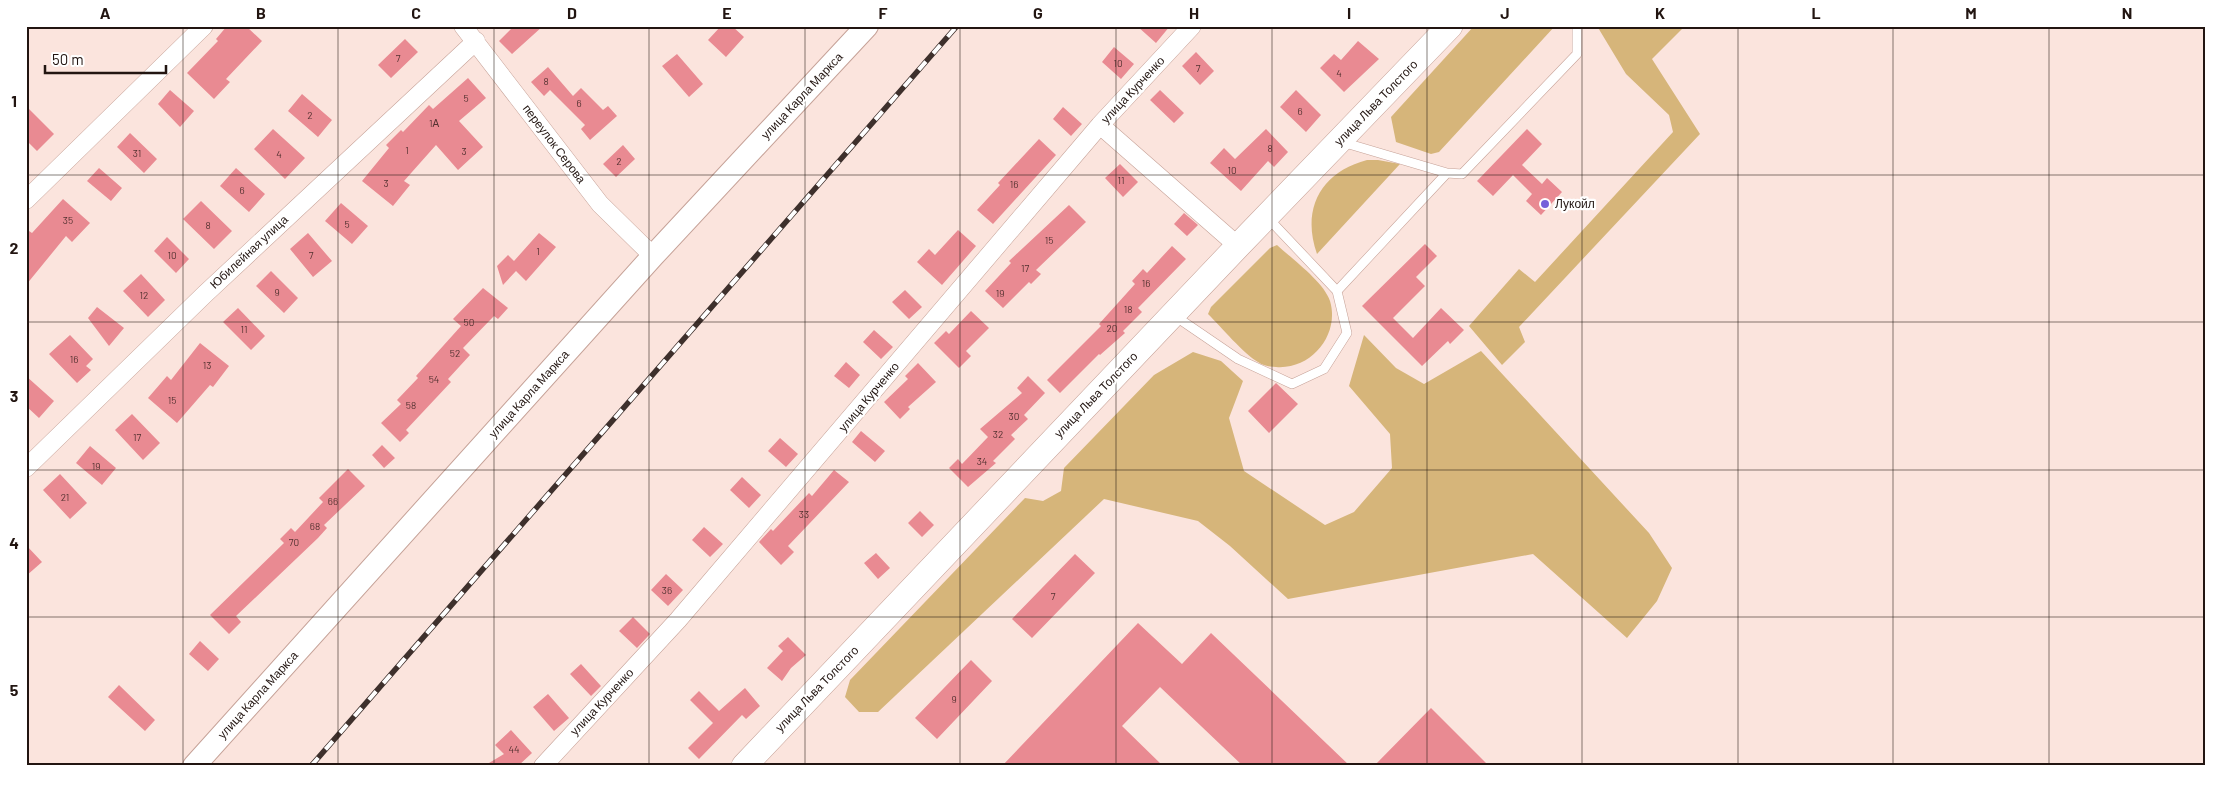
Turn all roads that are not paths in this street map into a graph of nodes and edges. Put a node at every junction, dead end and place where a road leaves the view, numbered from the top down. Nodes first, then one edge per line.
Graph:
1 (204, 26) edge
2 (463, 26) edge
3 (867, 26) edge
4 (1192, 26) edge
5 (1577, 26) edge
6 (1446, 28) edge
7 (476, 41) junction
8 (1100, 125) junction
9 (1339, 141) junction
10 (1447, 173) junction
11 (26, 200) edge
12 (1267, 216) junction
13 (1238, 246) junction
14 (653, 256) junction
15 (1337, 291) junction
16 (1173, 315) junction
17 (26, 468) edge
18 (194, 766) edge
19 (543, 766) edge
20 (744, 766) edge

1 - 11 street
2 - 7 street, переулок Серова
3 - 14 street, улица Карла Маркса
4 - 8 street, улица Курченко
5 - 10 lane
6 - 9 main road, улица Льва Толстого
7 - 14 street, переулок Серова
7 - 17 street, Юбилейная улица
8 - 13 street
8 - 19 street, улица Курченко
9 - 10 lane
9 - 12 main road, улица Льва Толстого
10 - 15 lane
12 - 13 main road, улица Льва Толстого
12 - 15 lane
13 - 16 main road, улица Льва Толстого
14 - 18 street, улица Карла Маркса
15 - 16 lane
16 - 20 main road, улица Льва Толстого

